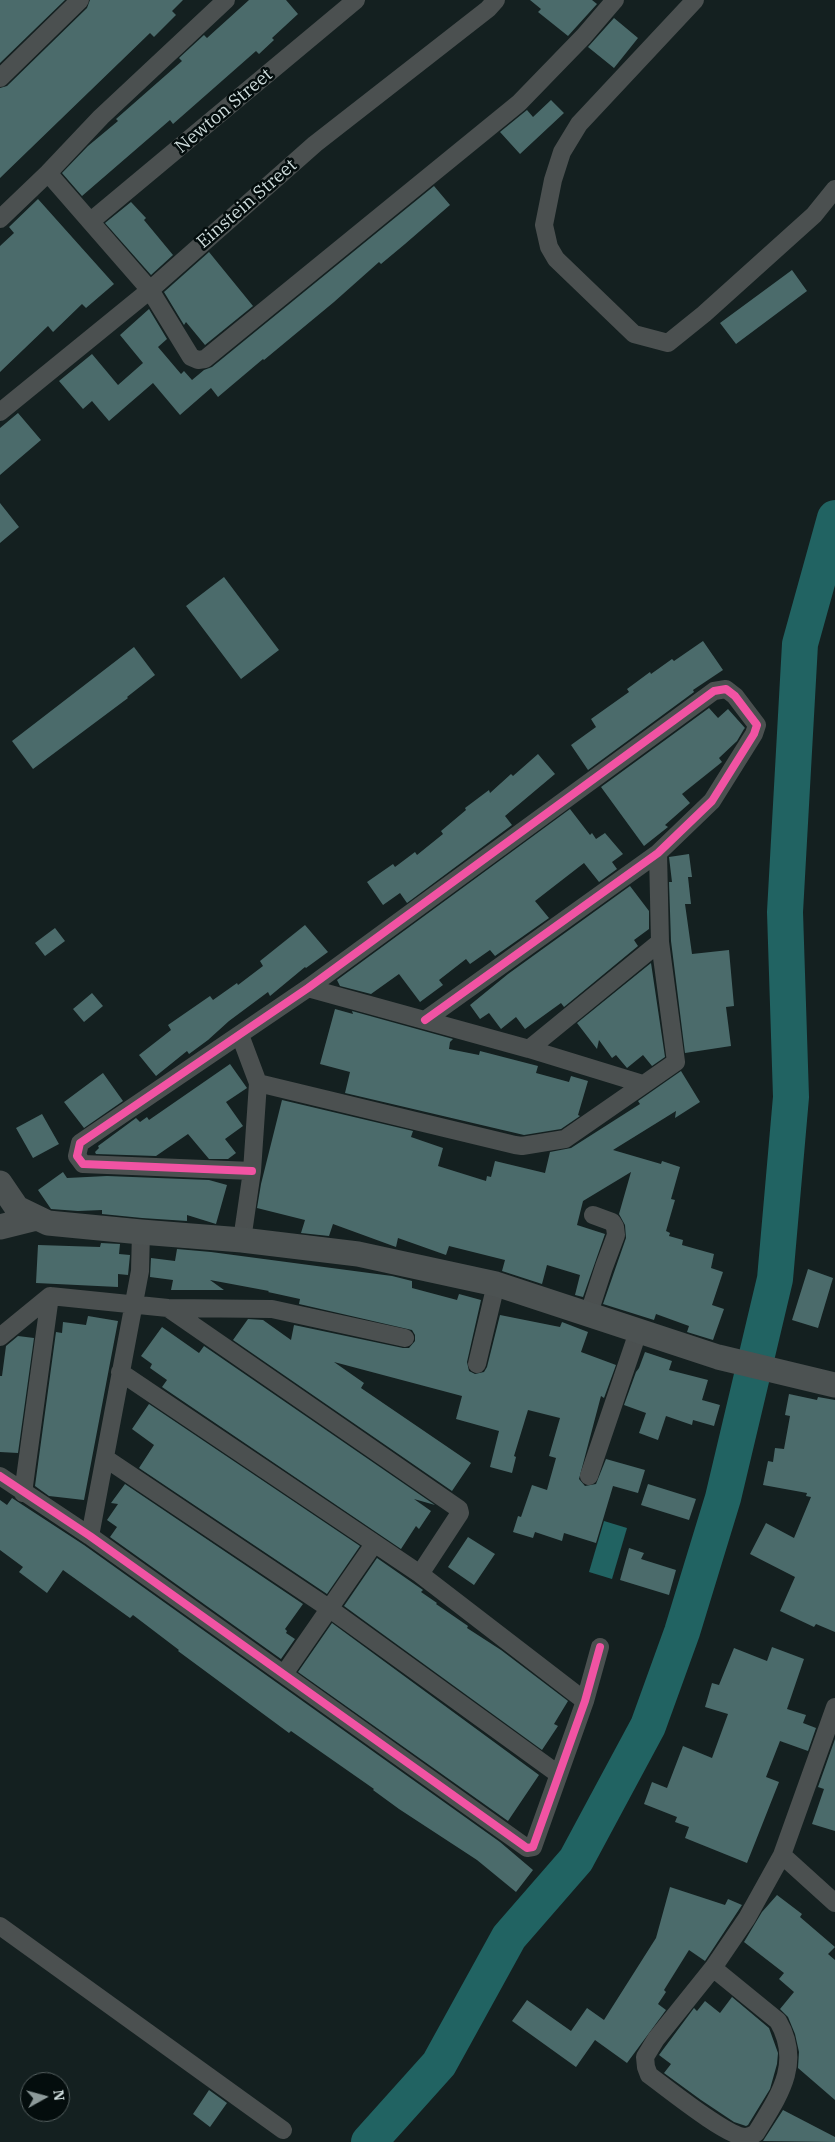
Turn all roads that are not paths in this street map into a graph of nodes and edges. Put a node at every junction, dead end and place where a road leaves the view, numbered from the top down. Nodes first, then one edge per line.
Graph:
1 (80, 0) edge
2 (226, 0) edge
3 (356, 0) edge
4 (496, 0) edge
5 (615, 0) edge
6 (695, 0) edge
7 (0, 78) edge
8 (48, 173) junction
9 (835, 189) edge
10 (0, 219) edge
11 (91, 221) junction
12 (150, 290) junction
13 (0, 412) edge
14 (658, 853) junction
15 (660, 942) junction
16 (308, 988) junction
17 (425, 1020) junction
18 (240, 1035) junction
19 (529, 1049) junction
20 (258, 1083) junction
21 (643, 1084) junction
22 (252, 1171) junction
23 (0, 1183) edge
24 (593, 1215) dead end
25 (36, 1218) junction
26 (0, 1228) edge
27 (141, 1232) junction
28 (242, 1240) junction
29 (496, 1284) junction
30 (50, 1296) junction
31 (133, 1304) junction
32 (168, 1308) junction
33 (589, 1313) junction
34 (639, 1330) junction
35 (0, 1337) edge
36 (406, 1338) dead end
37 (477, 1364) dead end
38 (120, 1372) junction
39 (835, 1385) edge
40 (105, 1458) junction
41 (0, 1476) edge
42 (589, 1476) dead end
43 (23, 1493) junction
44 (90, 1536) junction
45 (374, 1544) junction
46 (420, 1574) junction
47 (330, 1609) junction
48 (600, 1647) dead end
49 (284, 1674) junction
50 (585, 1702) junction
51 (835, 1707) edge
52 (558, 1774) junction
53 (782, 1855) junction
54 (833, 1898) edge
55 (0, 1926) edge
56 (713, 1968) junction
57 (283, 2130) dead end

1 - 7 street
2 - 8 street
3 - 11 street, Newton Street
4 - 12 street, Einstein Street
5 - 12 street
6 - 9 street
8 - 10 street
8 - 11 street
11 - 12 street
12 - 13 street, Einstein Street
14 - 15 street
14 - 16 street
14 - 17 street
15 - 19 street
15 - 21 street
16 - 17 street
16 - 18 street
17 - 19 street
18 - 20 street
18 - 22 street
19 - 21 street
20 - 21 street
20 - 22 street
22 - 28 street
23 - 25 main road
24 - 33 street
25 - 26 main road
25 - 27 main road
27 - 28 main road
27 - 31 street
28 - 29 main road
29 - 33 main road
29 - 37 street
30 - 31 street
30 - 35 street
30 - 43 street
31 - 32 street
31 - 38 street
32 - 36 street
32 - 46 street
33 - 34 main road
34 - 39 main road
34 - 42 street
38 - 40 street
38 - 45 street
40 - 44 street
40 - 47 street
41 - 43 street
43 - 44 street
44 - 49 street
45 - 46 street
45 - 47 street
46 - 50 street
47 - 49 street
47 - 52 street
48 - 50 street
49 - 52 street
50 - 52 street
51 - 53 street
53 - 54 street
53 - 56 street
55 - 57 street
56 - 56 street

